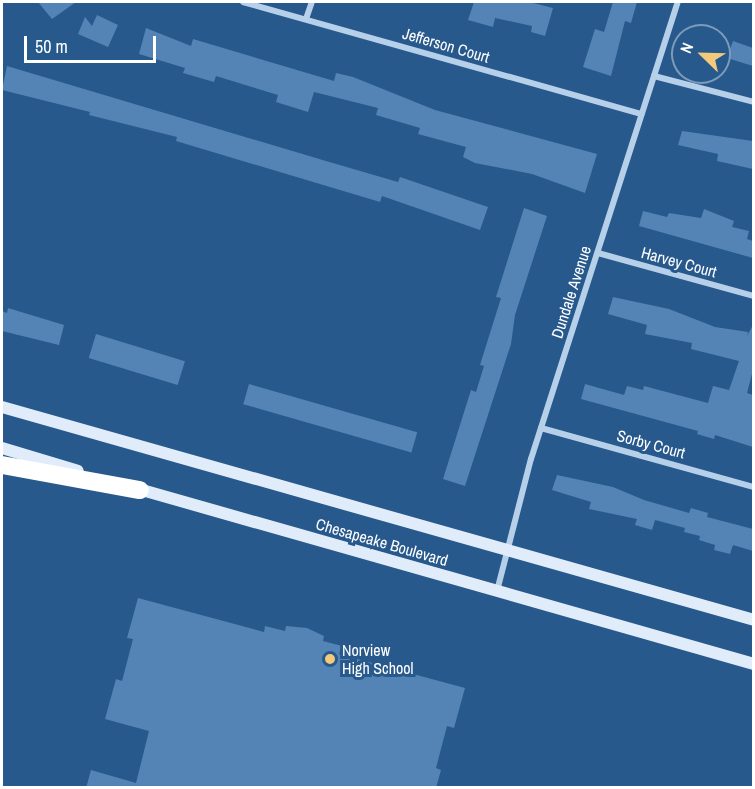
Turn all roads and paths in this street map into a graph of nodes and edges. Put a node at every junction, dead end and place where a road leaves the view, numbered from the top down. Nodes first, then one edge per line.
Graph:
1 (243, 2) edge
2 (312, 2) edge
3 (678, 2) edge
4 (306, 19) junction
5 (654, 76) junction
6 (753, 102) edge
7 (642, 114) junction
8 (598, 253) junction
9 (753, 296) edge
10 (2, 407) edge
11 (542, 428) junction
12 (2, 448) edge
13 (2, 465) edge
14 (753, 487) edge
15 (140, 490) junction
16 (507, 553) junction
17 (497, 592) junction
18 (753, 620) edge
19 (753, 664) edge

1 - 4 street, Jefferson Court
2 - 4 street
3 - 5 street, Dundale Avenue
4 - 7 street, Jefferson Court
5 - 6 street
5 - 7 street, Dundale Avenue
7 - 8 street, Dundale Avenue
8 - 9 street, Harvey Court
8 - 11 street, Dundale Avenue
10 - 16 main road, Chesapeake Boulevard
11 - 14 street, Sorby Court
11 - 16 street, Dundale Avenue
12 - 15 main road, Chesapeake Boulevard
13 - 15 highway
15 - 17 main road, Chesapeake Boulevard
16 - 17 street, Dundale Avenue
16 - 18 main road, Chesapeake Boulevard
17 - 19 main road, Chesapeake Boulevard

